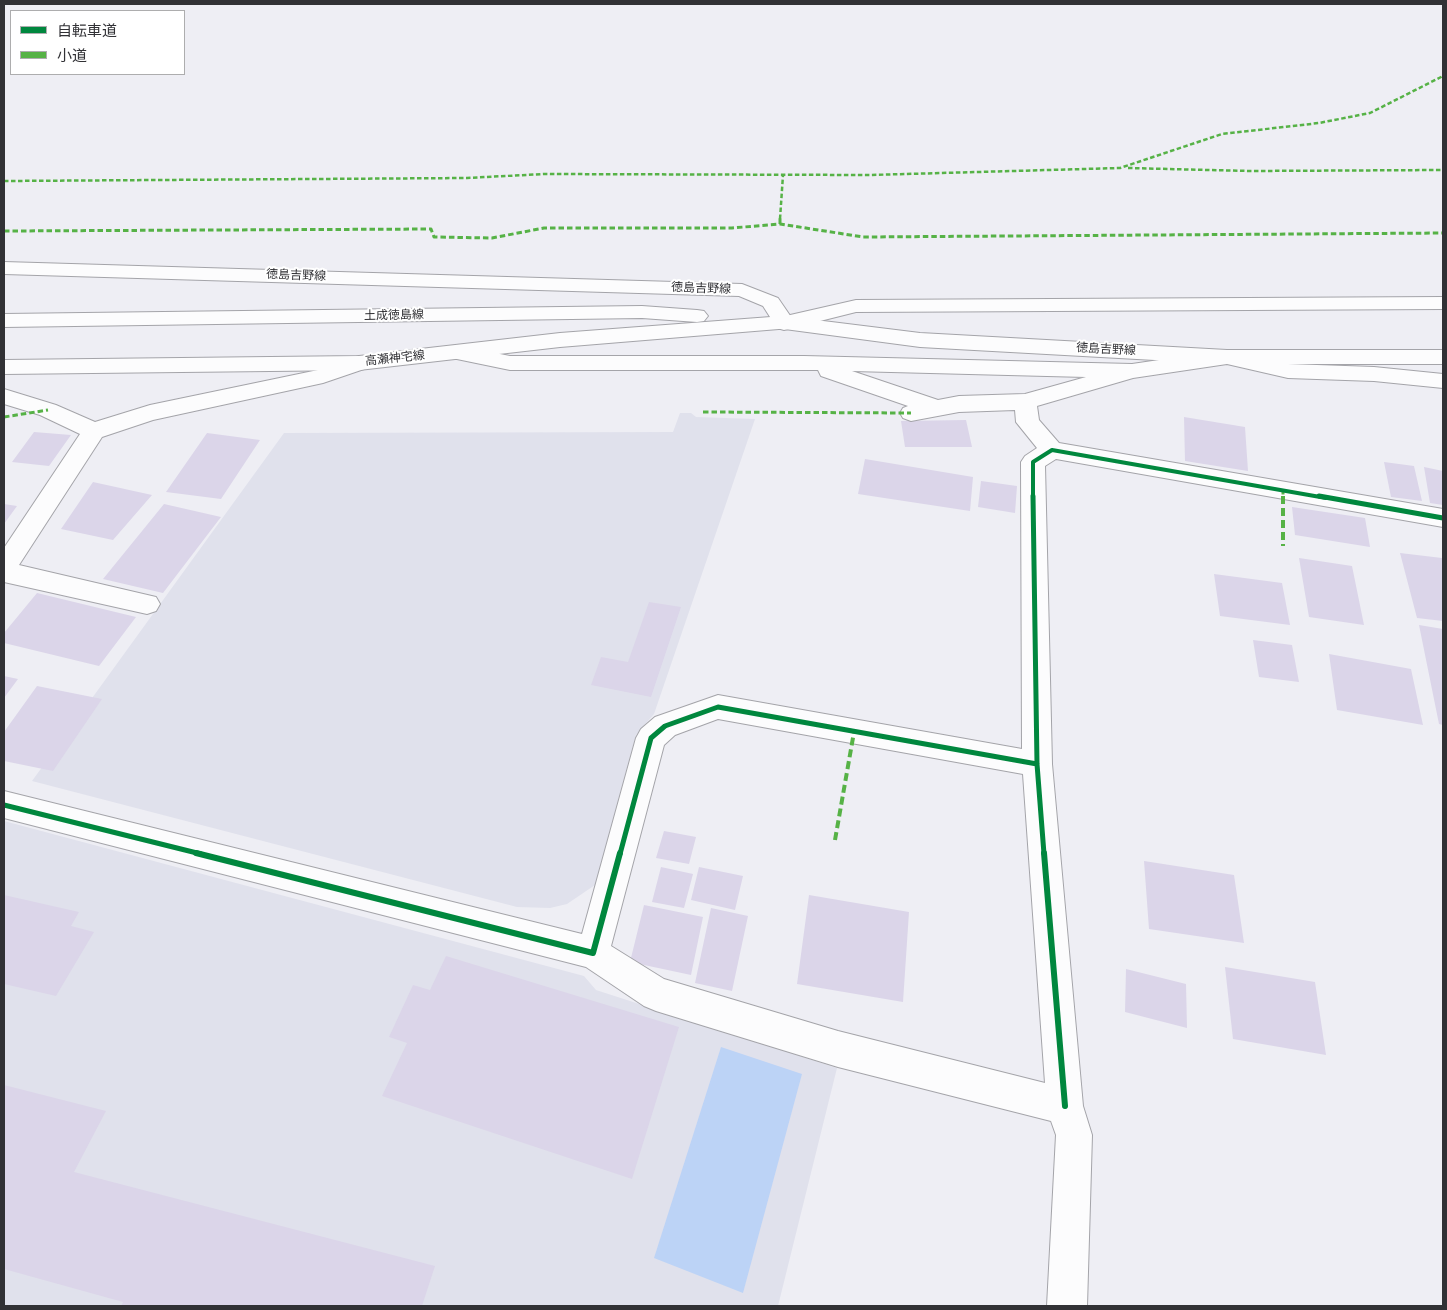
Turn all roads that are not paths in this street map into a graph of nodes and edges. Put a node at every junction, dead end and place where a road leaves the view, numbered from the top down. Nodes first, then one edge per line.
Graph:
1 (4, 268) edge
2 (1443, 303) edge
3 (4, 321) edge
4 (784, 323) junction
5 (460, 353) junction
6 (1443, 356) edge
7 (1227, 357) junction
8 (359, 363) junction
9 (804, 363) junction
10 (4, 367) edge
11 (1132, 371) junction
12 (1443, 381) edge
13 (4, 396) edge
14 (1025, 402) junction
15 (936, 408) junction
16 (912, 413) dead end
17 (94, 431) junction
18 (1052, 450) junction
19 (1443, 518) edge
20 (4, 567) edge
21 (147, 604) dead end
22 (1037, 764) junction
23 (4, 805) edge
24 (593, 953) junction
25 (1065, 1106) junction
26 (1067, 1306) edge

1 - 4 street, 徳島吉野線
2 - 4 street
3 - 4 street, 土成徳島線
4 - 5 street, 高瀬神宅線
4 - 7 street, 徳島吉野線
5 - 8 street, 高瀬神宅線
5 - 9 street
6 - 7 street, 徳島吉野線
7 - 11 street
7 - 12 street
8 - 10 street, 高瀬神宅線
8 - 17 street
9 - 11 street
9 - 15 street
11 - 14 street
13 - 17 street
14 - 15 street
14 - 18 street
15 - 16 street
17 - 20 street
18 - 19 street
18 - 22 street
20 - 21 street
22 - 24 street
22 - 25 street
23 - 24 street
24 - 25 street
25 - 26 street

